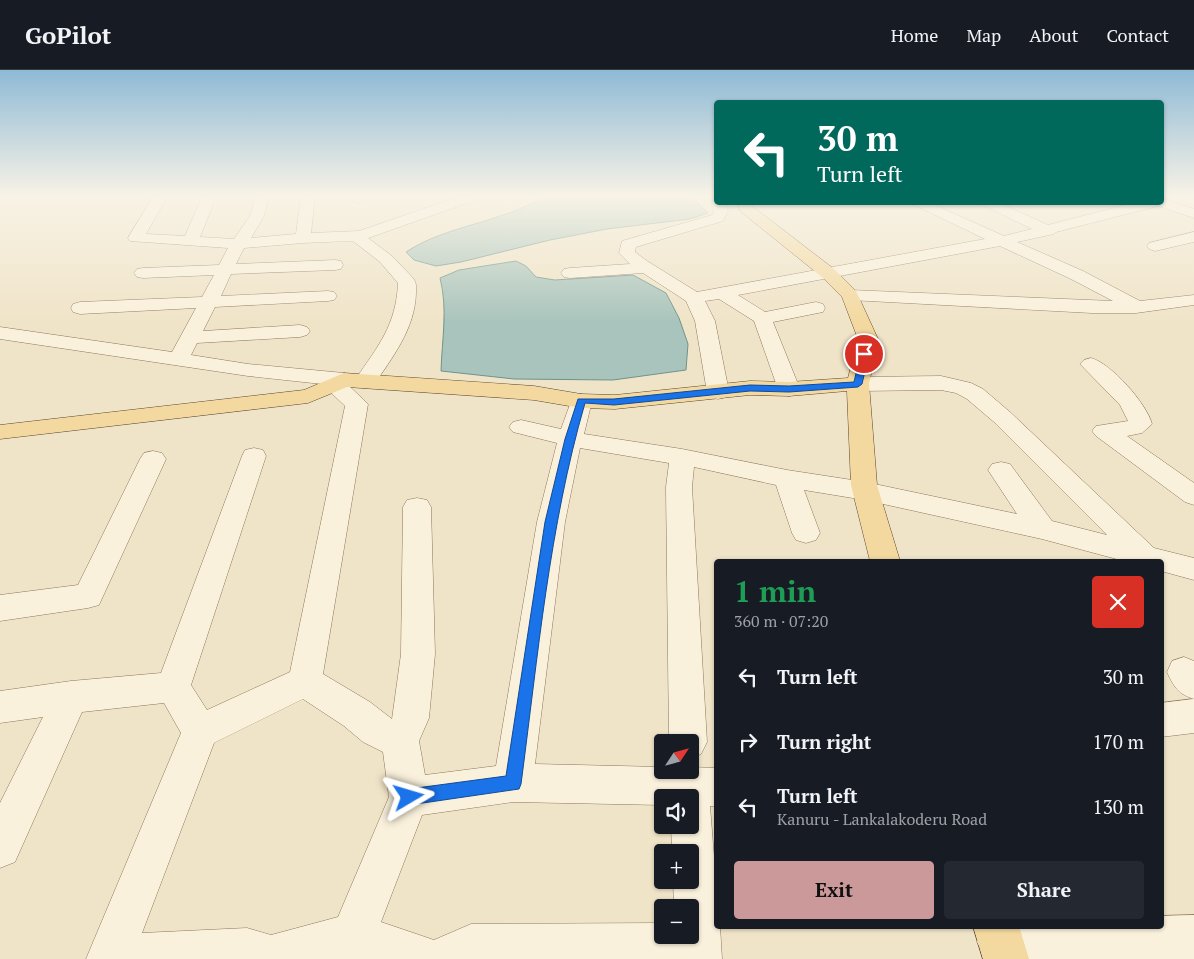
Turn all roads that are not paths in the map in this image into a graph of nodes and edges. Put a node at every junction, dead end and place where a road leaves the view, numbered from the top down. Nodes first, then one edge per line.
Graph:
1 (143, 238) edge
2 (192, 238) edge
3 (242, 238) edge
4 (298, 238) edge
5 (361, 238) edge
6 (647, 238) edge
7 (784, 238) edge
8 (995, 238) edge
9 (1018, 238) edge
10 (1187, 238) edge
11 (191, 242) junction
12 (1003, 242) junction
13 (238, 244) junction
14 (1154, 246) dead end
15 (586, 263) dead end
16 (639, 263) junction
17 (335, 265) dead end
18 (225, 270) junction
19 (143, 273) dead end
20 (570, 273) dead end
21 (828, 273) junction
22 (722, 293) junction
23 (850, 295) junction
24 (328, 296) dead end
25 (694, 298) junction
26 (1194, 300) edge
27 (208, 301) junction
28 (1136, 307) junction
29 (80, 308) dead end
30 (816, 308) dead end
31 (762, 318) junction
32 (300, 331) dead end
33 (0, 333) edge
34 (189, 338) junction
35 (178, 360) junction
36 (1091, 364) dead end
37 (347, 382) junction
38 (858, 384) junction
39 (789, 389) junction
40 (718, 392) junction
41 (581, 400) junction
42 (521, 427) dead end
43 (0, 432) edge
44 (570, 439) junction
45 (254, 456) dead end
46 (682, 457) junction
47 (154, 459) dead end
48 (1001, 470) dead end
49 (787, 479) junction
50 (866, 496) junction
51 (1194, 496) edge
52 (417, 507) dead end
53 (1042, 529) junction
54 (806, 533) dead end
55 (1144, 555) junction
56 (884, 559) edge
57 (1158, 559) edge
58 (1164, 561) edge
59 (1194, 569) edge
60 (0, 608) edge
61 (305, 681) junction
62 (173, 687) junction
63 (71, 697) junction
64 (0, 707) edge
65 (1194, 716) edge
66 (1164, 720) edge
67 (200, 731) junction
68 (688, 734) edge
69 (400, 741) junction
70 (513, 784) junction
71 (695, 788) edge
72 (409, 797) junction
73 (0, 847) edge
74 (353, 936) junction
75 (1194, 938) edge
76 (1001, 942) edge
77 (699, 953) edge
78 (109, 959) edge
79 (271, 959) edge
80 (424, 959) edge
81 (445, 959) edge

1 - 11 street
2 - 11 street
3 - 13 street
4 - 13 street
5 - 37 street
6 - 16 street
7 - 21 main road
8 - 12 street
9 - 12 street
10 - 14 street
11 - 13 street
12 - 21 street
12 - 28 street
13 - 18 street
15 - 16 street
16 - 20 street
16 - 25 street
17 - 18 street
18 - 19 street
18 - 27 street
21 - 22 street
21 - 23 main road
22 - 25 street
22 - 31 street
23 - 28 street
23 - 38 main road
24 - 27 street
25 - 40 street
26 - 28 street
27 - 29 street
27 - 34 street
30 - 31 street
31 - 39 street
32 - 34 street
33 - 35 street
34 - 35 street
35 - 37 street
36 - 51 street
37 - 41 main road
37 - 43 main road
37 - 61 street
38 - 39 main road
38 - 50 main road
38 - 55 street
39 - 40 main road
40 - 41 main road
41 - 44 street
42 - 44 street
44 - 46 street
44 - 70 street
45 - 62 street
46 - 49 street
46 - 68 street
47 - 60 street
48 - 53 street
49 - 50 street
49 - 54 street
50 - 53 street
50 - 56 main road
52 - 69 street
53 - 55 street
55 - 57 street
58 - 59 street
61 - 67 street
61 - 69 street
62 - 63 street
62 - 67 street
63 - 64 street
63 - 73 street
65 - 66 street
67 - 78 street
69 - 72 street
70 - 71 street
70 - 72 street
71 - 77 street
72 - 74 street
74 - 79 street
74 - 80 street
75 - 76 street
77 - 81 street
78 - 79 street

